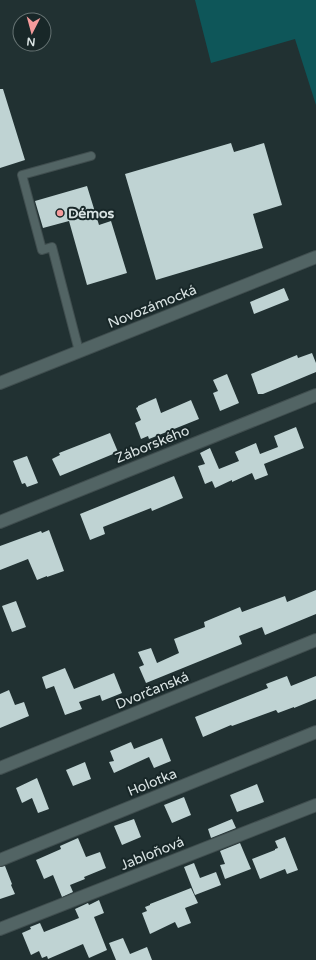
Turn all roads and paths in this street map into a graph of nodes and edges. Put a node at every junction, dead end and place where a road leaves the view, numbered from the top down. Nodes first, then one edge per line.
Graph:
1 (91, 156) dead end
2 (316, 257) edge
3 (79, 351) junction
4 (0, 383) edge
5 (316, 395) edge
6 (0, 522) edge
7 (316, 640) edge
8 (316, 732) edge
9 (0, 768) edge
10 (316, 805) edge
11 (0, 860) edge
12 (0, 929) edge

1 - 3 lane
2 - 3 street, Novozámocká
3 - 4 street, Novozámocká
5 - 6 street, Záborského
7 - 9 street, Dvorčanská
8 - 11 street, Holotka
10 - 12 street, Jabloňová

